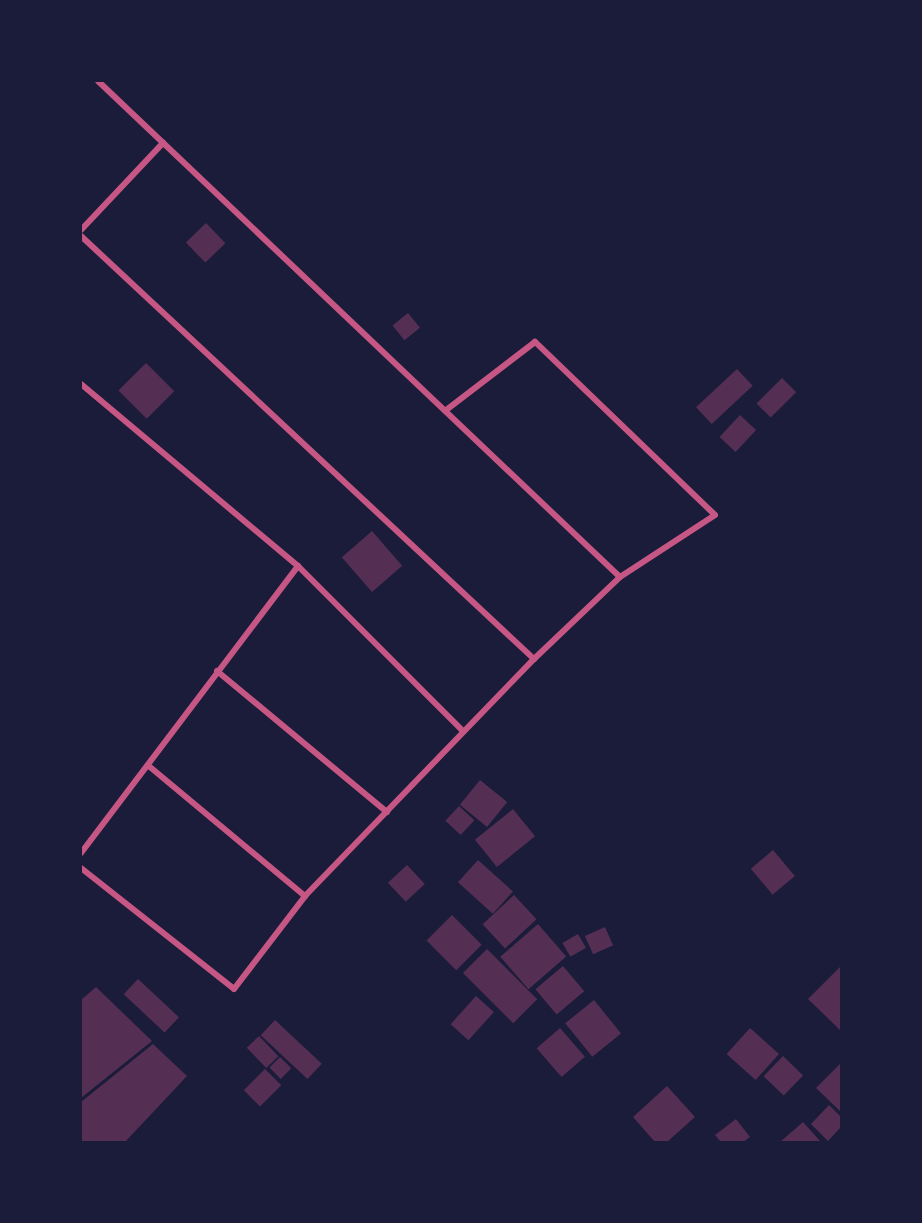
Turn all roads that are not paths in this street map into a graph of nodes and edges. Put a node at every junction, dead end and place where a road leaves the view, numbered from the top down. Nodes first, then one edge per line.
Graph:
1 (98, 81) edge
2 (163, 143) junction
3 (81, 230) edge
4 (81, 236) edge
5 (81, 384) edge
6 (446, 410) junction
7 (298, 566) junction
8 (620, 577) junction
9 (534, 659) junction
10 (217, 671) junction
11 (463, 731) junction
12 (150, 767) junction
13 (387, 812) junction
14 (81, 853) edge
15 (81, 868) edge
16 (306, 896) junction

1 - 2 street
2 - 3 street
2 - 6 street
4 - 9 street
5 - 7 street
6 - 8 street
6 - 8 street
7 - 10 street
7 - 11 street
8 - 9 street
9 - 11 street
10 - 12 street
10 - 13 street
11 - 13 street
12 - 14 street
12 - 16 street
13 - 16 street
15 - 16 street

